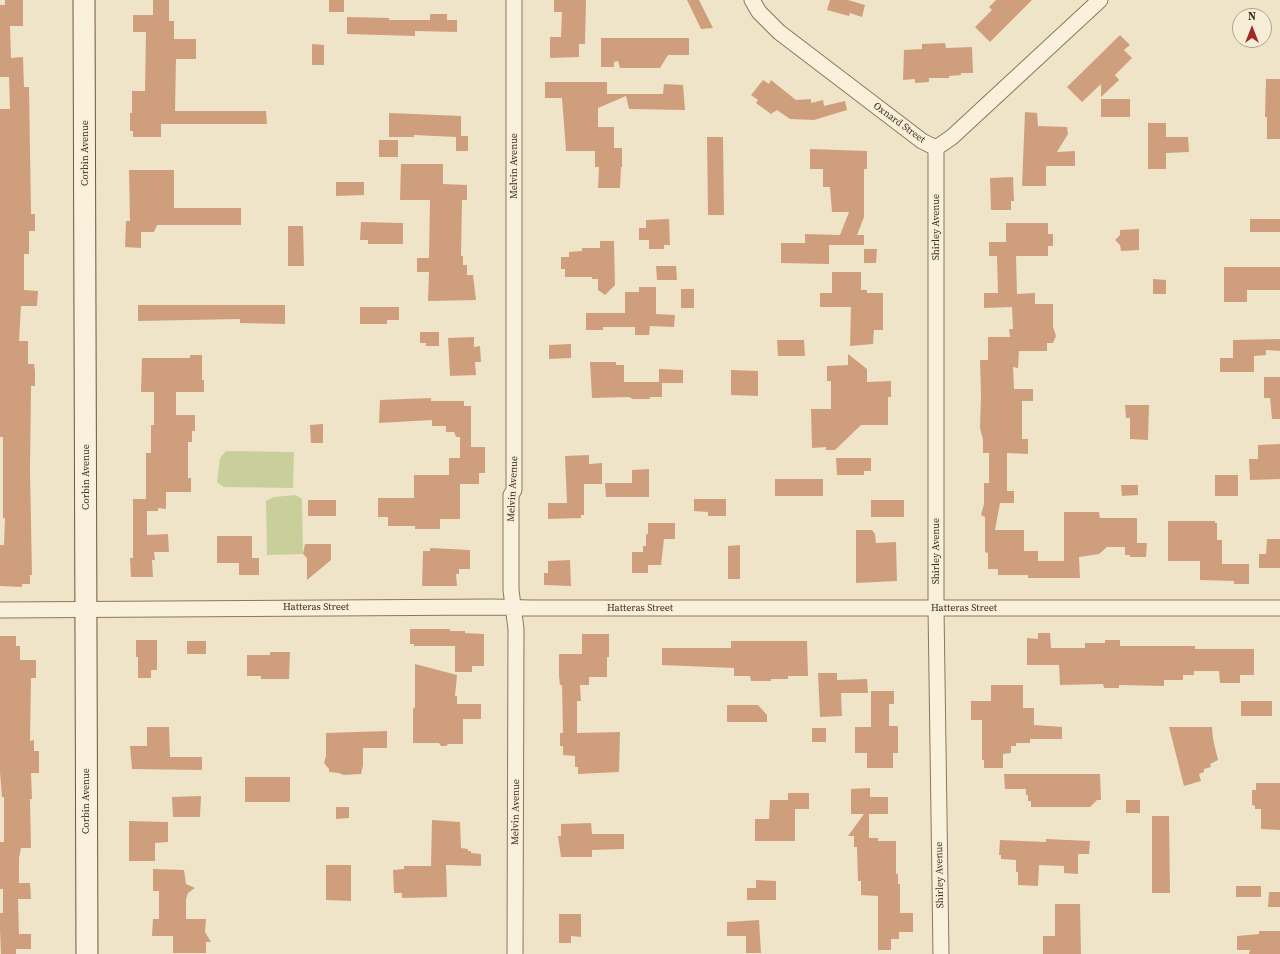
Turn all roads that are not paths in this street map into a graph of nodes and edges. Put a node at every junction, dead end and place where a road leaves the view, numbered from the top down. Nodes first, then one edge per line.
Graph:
1 (84, 0) edge
2 (514, 0) edge
3 (752, 0) edge
4 (1100, 0) edge
5 (936, 148) junction
6 (513, 607) junction
7 (86, 608) junction
8 (936, 608) junction
9 (1280, 608) edge
10 (0, 610) edge
11 (86, 954) edge
12 (515, 954) edge
13 (941, 954) edge

1 - 7 main road, Corbin Avenue
2 - 6 street, Melvin Avenue
3 - 5 street, Oxnard Street
4 - 5 street, Oxnard Street
5 - 8 street, Shirley Avenue
6 - 7 street, Hatteras Street
6 - 8 street, Hatteras Street
6 - 12 street, Melvin Avenue
7 - 10 street, Hatteras Street
7 - 11 main road, Corbin Avenue
8 - 9 street, Hatteras Street
8 - 13 street, Shirley Avenue

